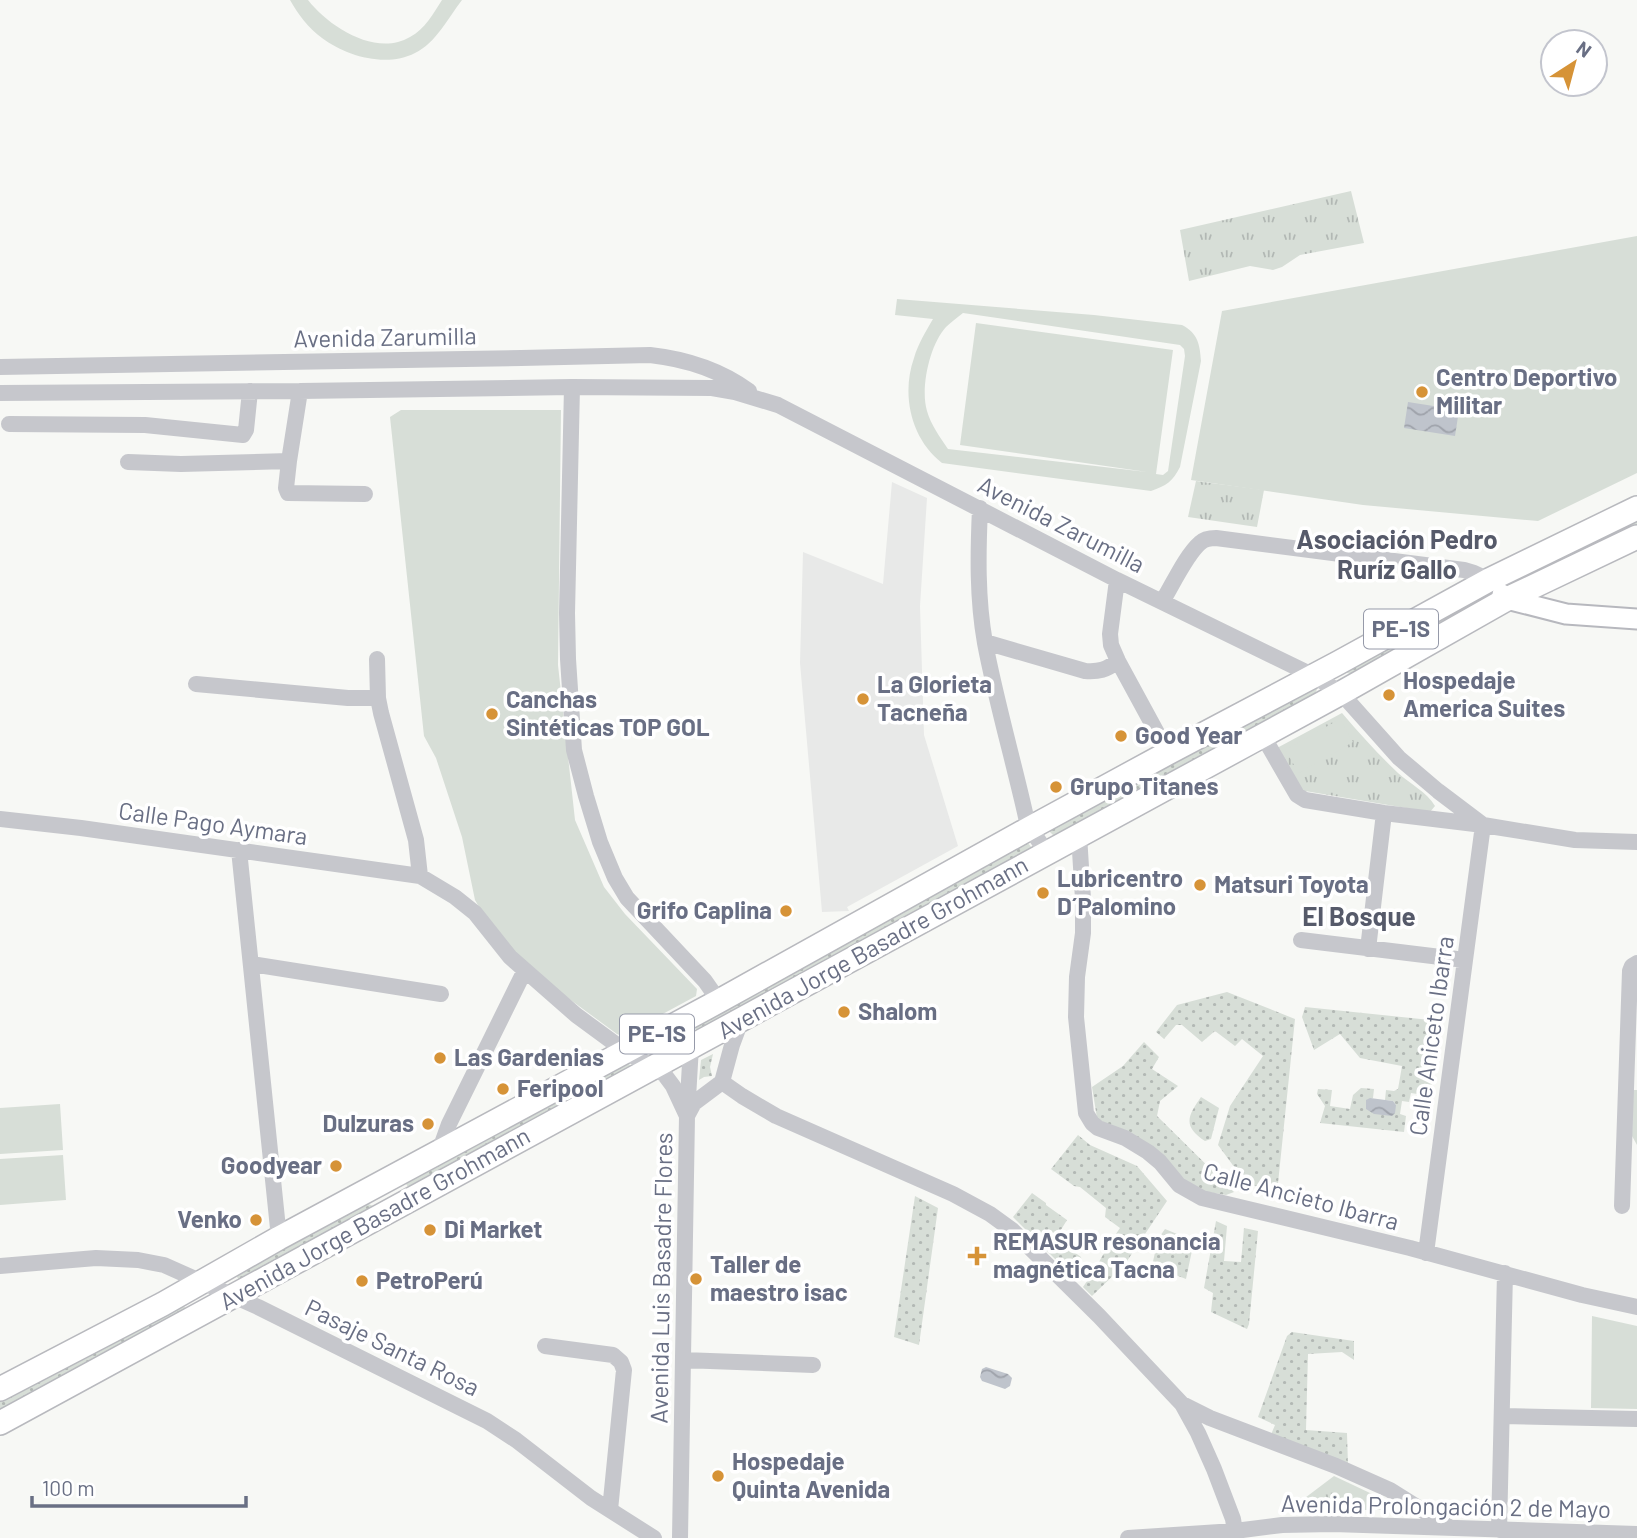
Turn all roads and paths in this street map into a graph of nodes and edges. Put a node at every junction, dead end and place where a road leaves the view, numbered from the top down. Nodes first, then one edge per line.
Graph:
1 (0, 367) edge
2 (572, 387) junction
3 (250, 391) junction
4 (300, 391) junction
5 (0, 393) edge
6 (760, 399) junction
7 (9, 424) dead end
8 (289, 461) junction
9 (128, 462) dead end
10 (365, 494) dead end
11 (980, 508) junction
12 (1637, 508) edge
13 (1637, 537) edge
14 (1117, 580) junction
15 (1489, 580) junction
16 (1507, 599) junction
17 (1162, 603) junction
18 (1637, 619) edge
19 (985, 642) junction
20 (377, 659) dead end
21 (1118, 661) junction
22 (1314, 676) junction
23 (196, 684) dead end
24 (1341, 693) junction
25 (378, 698) junction
26 (1263, 736) junction
27 (1168, 753) junction
28 (1384, 813) junction
29 (0, 819) edge
30 (1483, 825) junction
31 (1030, 828) junction
32 (1079, 835) junction
33 (1637, 842) edge
34 (239, 850) junction
35 (1047, 853) junction
36 (420, 876) junction
37 (1301, 940) dead end
38 (1368, 949) junction
39 (1465, 960) junction
40 (1637, 963) edge
41 (251, 964) junction
42 (525, 970) junction
43 (441, 994) dead end
44 (719, 1002) junction
45 (742, 1018) junction
46 (676, 1024) junction
47 (691, 1046) junction
48 (625, 1051) junction
49 (653, 1067) junction
50 (722, 1082) junction
51 (687, 1116) junction
52 (439, 1153) junction
53 (1630, 1153) edge
54 (1622, 1206) dead end
55 (279, 1238) junction
56 (1426, 1253) junction
57 (0, 1266) edge
58 (1505, 1273) junction
59 (201, 1282) junction
60 (234, 1297) junction
61 (1637, 1307) edge
62 (545, 1346) dead end
63 (683, 1360) junction
64 (813, 1365) dead end
65 (0, 1389) edge
66 (1182, 1404) junction
67 (1502, 1416) junction
68 (1637, 1419) edge
69 (0, 1423) edge
70 (610, 1510) junction
71 (1451, 1528) junction
72 (1499, 1530) junction
73 (1235, 1531) junction
74 (1283, 1532) edge
75 (1637, 1534) edge
76 (654, 1538) edge
77 (680, 1538) edge
78 (1128, 1538) edge

1 - 6 street, Avenida Zarumilla
2 - 4 street, Avenida Zarumilla
2 - 6 street, Avenida Zarumilla
2 - 44 street
3 - 4 street, Avenida Zarumilla
3 - 5 street, Avenida Zarumilla
3 - 7 street
4 - 8 street
6 - 11 street, Avenida Zarumilla
8 - 9 street
8 - 10 street
11 - 14 street, Avenida Zarumilla
11 - 19 street
12 - 15 highway, Avenida Jorge Basadre Grohmann / PE-1S
13 - 16 highway, Avenida Jorge Basadre Grohmann / PE-1S
14 - 17 street, Avenida Zarumilla
14 - 21 street
15 - 16 main road
15 - 17 street
15 - 22 highway, Avenida Jorge Basadre Grohmann / PE-1S
16 - 18 main road
16 - 24 highway, Avenida Jorge Basadre Grohmann / PE-1S
17 - 22 street, Avenida Zarumilla
19 - 21 street
19 - 31 street
20 - 25 street
21 - 27 street
22 - 24 street, Avenida Zarumilla
22 - 27 highway, Avenida Jorge Basadre Grohmann / PE-1S
23 - 25 street
24 - 26 highway, Avenida Jorge Basadre Grohmann / PE-1S
24 - 30 street, Avenida Zarumilla
25 - 36 street
26 - 28 street
26 - 32 highway, Avenida Jorge Basadre Grohmann / PE-1S
27 - 31 highway, Avenida Jorge Basadre Grohmann / PE-1S
28 - 30 street
28 - 38 street
29 - 34 street, Calle Pago Aymara
30 - 33 street
30 - 39 street, Calle Aniceto Ibarra
31 - 35 street
31 - 44 highway, Avenida Jorge Basadre Grohmann / PE-1S
32 - 35 highway, Avenida Jorge Basadre Grohmann / PE-1S
32 - 56 street, Calle Ancieto Ibarra
34 - 36 street, Calle Pago Aymara
34 - 41 street
35 - 45 highway, Avenida Jorge Basadre Grohmann / PE-1S
36 - 42 street
37 - 38 street
38 - 39 street
39 - 56 street, Calle Aniceto Ibarra
40 - 53 street
41 - 43 street
41 - 55 street
42 - 48 street
42 - 52 street
44 - 46 highway, Avenida Jorge Basadre Grohmann / PE-1S
45 - 47 highway, Avenida Jorge Basadre Grohmann / PE-1S
45 - 50 street
46 - 47 street
46 - 48 highway, Avenida Jorge Basadre Grohmann / PE-1S
47 - 49 highway, Avenida Jorge Basadre Grohmann / PE-1S
47 - 51 street, Avenida Luis Basadre Flores
48 - 49 street
48 - 52 highway, Avenida Jorge Basadre Grohmann / PE-1S
49 - 51 street
49 - 60 highway, Avenida Jorge Basadre Grohmann / PE-1S
50 - 51 street
50 - 66 street
51 - 63 street, Avenida Luis Basadre Flores
52 - 55 highway, Avenida Jorge Basadre Grohmann / PE-1S
53 - 54 street
55 - 59 highway, Avenida Jorge Basadre Grohmann / PE-1S
56 - 58 street, Calle Ancieto Ibarra
57 - 59 street, Pasaje Santa Rosa
58 - 61 street, Calle Ancieto Ibarra
58 - 67 street
59 - 60 street, Pasaje Santa Rosa
59 - 65 highway, Avenida Jorge Basadre Grohmann / PE-1S
60 - 69 highway, Avenida Jorge Basadre Grohmann / PE-1S
60 - 70 street, Pasaje Santa Rosa
62 - 70 street
63 - 64 street
63 - 77 street, Avenida Luis Basadre Flores
66 - 71 street
66 - 73 street
67 - 68 street
67 - 72 street
70 - 76 street, Pasaje Santa Rosa
71 - 72 street, Avenida Prolongación 2 de Mayo
71 - 74 street, Avenida Prolongación 2 de Mayo
72 - 75 street, Avenida Prolongación 2 de Mayo
73 - 74 street, Avenida Prolongación 2 de Mayo
73 - 78 street, Avenida Prolongación 2 de Mayo

